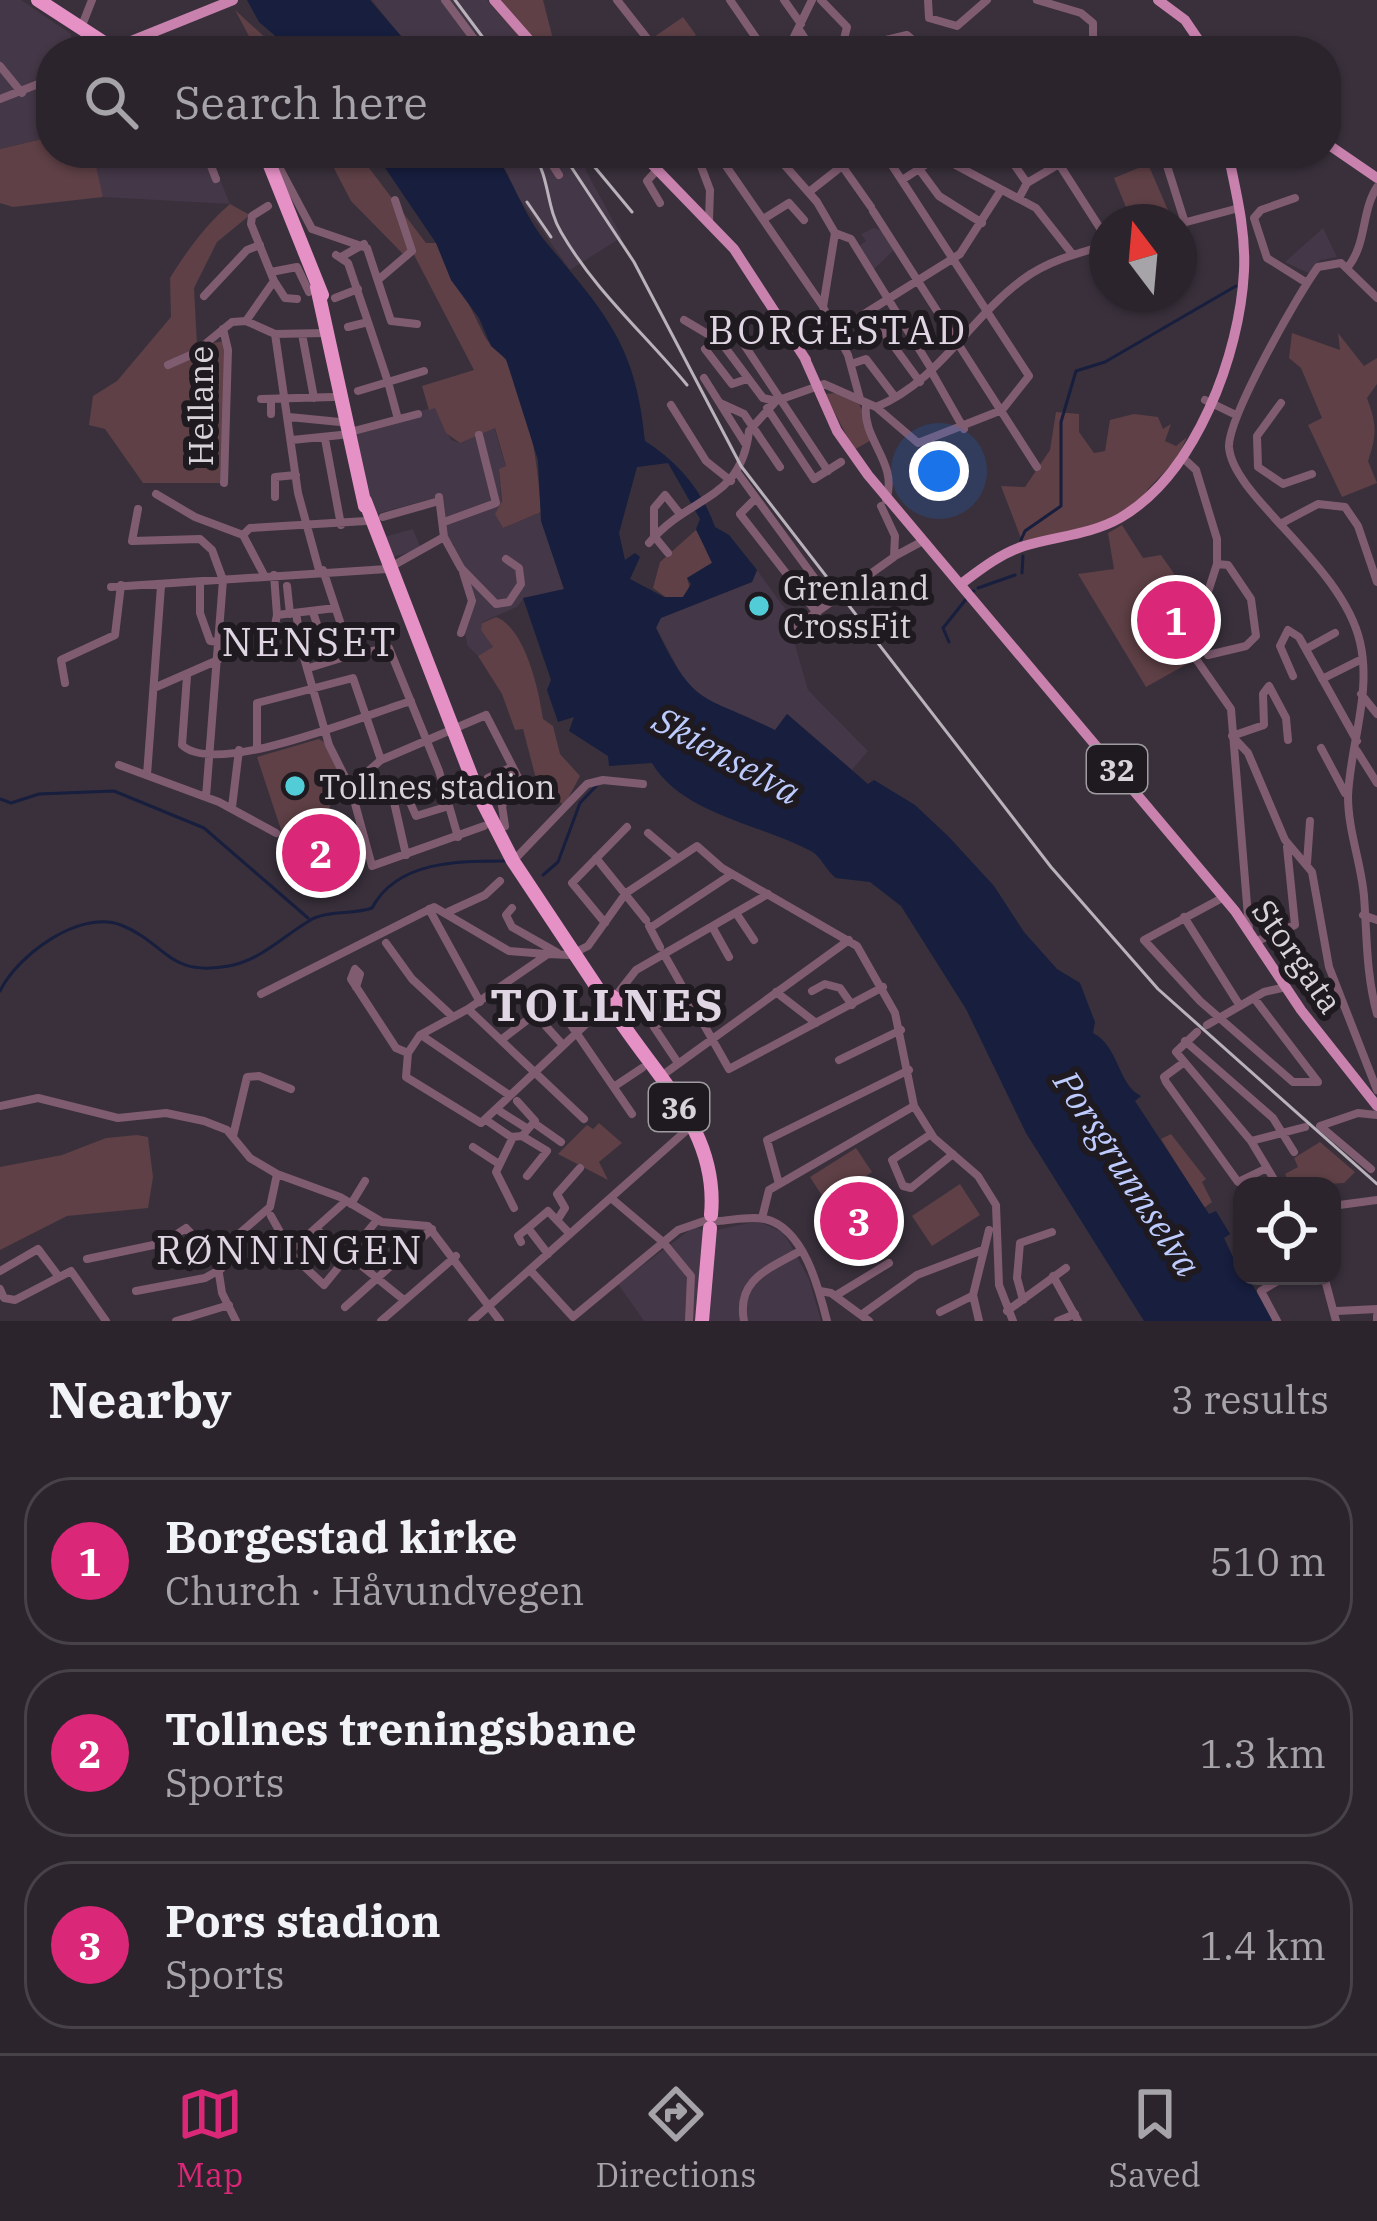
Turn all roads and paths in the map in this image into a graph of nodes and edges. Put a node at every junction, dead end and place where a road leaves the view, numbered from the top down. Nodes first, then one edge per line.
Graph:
1 (38, 0) edge
2 (233, 0) edge
3 (445, 0) edge
4 (494, 0) edge
5 (617, 0) edge
6 (730, 0) edge
7 (784, 0) edge
8 (817, 0) edge
9 (928, 0) edge
10 (987, 0) edge
11 (1037, 0) edge
12 (1158, 0) edge
13 (94, 1) edge
14 (801, 28) junction
15 (85, 32) junction
16 (91, 36) edge
17 (151, 36) edge
18 (472, 36) edge
19 (526, 36) edge
20 (644, 36) edge
21 (755, 36) edge
22 (796, 36) edge
23 (805, 36) edge
24 (845, 36) edge
25 (1093, 36) edge
26 (1196, 36) edge
27 (0, 67) edge
28 (36, 87) edge
29 (22, 94) junction
30 (0, 99) edge
31 (1341, 154) edge
32 (212, 168) edge
33 (274, 168) edge
34 (277, 168) edge
35 (555, 168) edge
36 (653, 168) edge
37 (702, 168) edge
38 (728, 168) edge
39 (787, 168) edge
40 (839, 168) edge
41 (843, 168) edge
42 (894, 168) edge
43 (958, 168) edge
44 (1017, 168) edge
45 (1052, 168) edge
46 (1061, 168) edge
47 (1166, 168) edge
48 (1231, 168) edge
49 (920, 169) joint
50 (656, 171) junction
51 (560, 175) dead end
52 (216, 179) dead end
53 (902, 180) junction
54 (1377, 182) edge
55 (1028, 183) junction
56 (1001, 190) junction
57 (809, 192) junction
58 (1019, 198) junction
59 (1294, 198) dead end
60 (395, 200) dead end
61 (660, 203) dead end
62 (1176, 204) edge
63 (268, 206) dead end
64 (1239, 208) junction
65 (1089, 213) edge
66 (765, 218) junction
67 (709, 220) junction
68 (804, 220) dead end
69 (1197, 220) edge
70 (982, 223) junction
71 (841, 233) junction
72 (364, 244) junction
73 (260, 245) junction
74 (1089, 248) edge
75 (1073, 254) junction
76 (953, 258) junction
77 (1348, 267) junction
78 (272, 276) junction
79 (378, 280) junction
80 (917, 281) junction
81 (1307, 284) junction
82 (313, 289) junction
83 (358, 289) junction
84 (204, 296) dead end
85 (335, 298) dead end
86 (1377, 298) edge
87 (297, 299) dead end
88 (888, 299) junction
89 (823, 307) junction
90 (869, 312) junction
91 (988, 312) junction
92 (684, 320) dead end
93 (246, 321) junction
94 (368, 322) junction
95 (417, 324) dead end
96 (224, 329) junction
97 (336, 330) junction
98 (837, 331) junction
99 (275, 334) junction
100 (302, 334) junction
101 (741, 340) dead end
102 (958, 342) junction
103 (705, 349) dead end
104 (168, 364) dead end
105 (851, 364) junction
106 (424, 371) dead end
107 (932, 371) junction
108 (704, 378) dead end
109 (747, 379) junction
110 (388, 382) junction
111 (920, 382) junction
112 (818, 386) junction
113 (358, 391) dead end
114 (314, 398) junction
115 (895, 398) junction
116 (286, 400) junction
117 (1207, 400) junction
118 (339, 401) junction
119 (774, 402) junction
120 (720, 403) junction
121 (1281, 403) dead end
122 (867, 404) junction
123 (671, 405) dead end
124 (1002, 410) junction
125 (271, 414) dead end
126 (418, 414) dead end
127 (1236, 415) junction
128 (289, 417) junction
129 (398, 419) junction
130 (753, 426) junction
131 (964, 429) junction
132 (343, 430) junction
133 (479, 435) dead end
134 (325, 439) junction
135 (292, 440) junction
136 (748, 456) junction
137 (1182, 457) junction
138 (842, 462) dead end
139 (780, 467) dead end
140 (1036, 467) dead end
141 (1258, 467) junction
142 (828, 471) junction
143 (1312, 474) dead end
144 (296, 475) junction
145 (734, 476) junction
146 (1241, 478) junction
147 (224, 484) dead end
148 (156, 494) dead end
149 (887, 496) junction
150 (275, 497) dead end
151 (756, 497) junction
152 (138, 509) dead end
153 (680, 514) junction
154 (383, 517) dead end
155 (366, 521) dead end
156 (444, 522) junction
157 (1282, 523) junction
158 (341, 525) junction
159 (306, 529) junction
160 (243, 535) junction
161 (444, 537) junction
162 (651, 540) junction
163 (921, 542) dead end
164 (792, 546) junction
165 (668, 553) dead end
166 (894, 557) junction
167 (506, 559) dead end
168 (775, 559) junction
169 (1217, 564) junction
170 (385, 567) junction
171 (321, 570) junction
172 (463, 571) junction
173 (263, 574) dead end
174 (274, 575) junction
175 (223, 580) junction
176 (1377, 582) edge
177 (200, 583) junction
178 (963, 583) junction
179 (161, 586) junction
180 (287, 586) dead end
181 (832, 602) junction
182 (335, 608) junction
183 (314, 612) junction
184 (817, 613) junction
185 (293, 614) junction
186 (277, 615) junction
187 (790, 632) dead end
188 (1335, 632) dead end
189 (461, 633) dead end
190 (321, 637) dead end
191 (272, 638) junction
192 (284, 638) dead end
193 (219, 642) junction
194 (302, 645) dead end
195 (1306, 649) junction
196 (270, 651) dead end
197 (351, 655) junction
198 (1208, 656) dead end
199 (304, 658) dead end
200 (1362, 658) junction
201 (218, 660) junction
202 (312, 667) dead end
203 (187, 676) junction
204 (1293, 676) dead end
205 (1322, 679) junction
206 (64, 683) dead end
207 (154, 688) junction
208 (313, 688) junction
209 (1361, 694) junction
210 (411, 701) junction
211 (1377, 714) edge
212 (368, 715) junction
213 (454, 728) junction
214 (324, 729) junction
215 (1232, 736) junction
216 (425, 738) junction
217 (1288, 740) dead end
218 (1358, 746) junction
219 (1321, 748) dead end
220 (256, 749) junction
221 (238, 750) junction
222 (210, 756) junction
223 (381, 760) junction
224 (119, 765) dead end
225 (510, 768) junction
226 (147, 775) junction
227 (488, 778) dead end
228 (389, 780) dead end
229 (1377, 783) edge
230 (643, 784) dead end
231 (350, 787) junction
232 (206, 797) junction
233 (409, 800) dead end
234 (1348, 800) junction
235 (449, 806) junction
236 (232, 807) junction
237 (1310, 821) dead end
238 (484, 826) dead end
239 (505, 826) dead end
240 (627, 827) dead end
241 (276, 833) dead end
242 (648, 833) dead end
243 (458, 837) junction
244 (1285, 840) junction
245 (406, 855) junction
246 (676, 856) junction
247 (596, 858) junction
248 (513, 861) junction
249 (1307, 863) junction
250 (732, 874) junction
251 (500, 881) dead end
252 (626, 893) junction
253 (768, 894) junction
254 (1222, 895) junction
255 (429, 908) junction
256 (512, 908) dead end
257 (448, 912) junction
258 (1363, 914) junction
259 (738, 916) junction
260 (1184, 917) junction
261 (1377, 920) edge
262 (604, 923) junction
263 (648, 924) junction
264 (714, 930) junction
265 (1253, 935) junction
266 (754, 940) dead end
267 (849, 940) junction
268 (386, 943) dead end
269 (663, 951) junction
270 (548, 954) junction
271 (567, 954) junction
272 (729, 957) dead end
273 (1373, 982) edge
274 (356, 987) dead end
275 (883, 987) junction
276 (1286, 987) junction
277 (812, 991) dead end
278 (776, 992) junction
279 (548, 993) dead end
280 (707, 993) dead end
281 (261, 994) dead end
282 (1254, 998) junction
283 (480, 1002) junction
284 (608, 1004) junction
285 (690, 1004) junction
286 (852, 1004) junction
287 (1240, 1006) junction
288 (468, 1009) junction
289 (1377, 1014) edge
290 (453, 1017) junction
291 (1219, 1018) junction
292 (816, 1023) junction
293 (1208, 1025) dead end
294 (578, 1030) junction
295 (901, 1030) junction
296 (1197, 1032) dead end
297 (424, 1037) dead end
298 (712, 1039) junction
299 (501, 1040) junction
300 (1185, 1041) junction
301 (562, 1044) junction
302 (408, 1053) junction
303 (838, 1060) dead end
304 (678, 1063) junction
305 (1183, 1063) junction
306 (535, 1067) junction
307 (642, 1068) dead end
308 (909, 1070) junction
309 (659, 1078) junction
310 (615, 1086) junction
311 (291, 1089) dead end
312 (1377, 1090) edge
313 (513, 1098) junction
314 (0, 1106) edge
315 (914, 1106) junction
316 (1375, 1111) edge
317 (501, 1112) dead end
318 (632, 1114) dead end
319 (584, 1119) dead end
320 (485, 1120) junction
321 (1305, 1127) dead end
322 (688, 1129) dead end
323 (524, 1131) junction
324 (1284, 1133) junction
325 (932, 1134) junction
326 (233, 1136) junction
327 (561, 1142) dead end
328 (1250, 1142) junction
329 (472, 1147) dead end
330 (1294, 1152) dead end
331 (953, 1154) junction
332 (499, 1164) junction
333 (580, 1168) dead end
334 (1267, 1168) junction
335 (1371, 1169) dead end
336 (277, 1174) junction
337 (527, 1176) dead end
338 (1272, 1177) edge
339 (365, 1180) dead end
340 (779, 1184) junction
341 (611, 1198) junction
342 (1377, 1200) edge
343 (348, 1203) junction
344 (1341, 1205) edge
345 (514, 1208) dead end
346 (271, 1216) dead end
347 (762, 1218) junction
348 (377, 1220) junction
349 (558, 1220) junction
350 (711, 1221) junction
351 (316, 1228) junction
352 (528, 1228) junction
353 (432, 1229) junction
354 (989, 1230) dead end
355 (1052, 1232) dead end
356 (240, 1233) dead end
357 (570, 1234) junction
358 (663, 1242) junction
359 (521, 1243) dead end
360 (290, 1251) junction
361 (800, 1251) junction
362 (980, 1251) junction
363 (548, 1254) junction
364 (349, 1256) junction
365 (455, 1256) junction
366 (87, 1259) dead end
367 (889, 1263) dead end
368 (1066, 1268) dead end
369 (220, 1269) junction
370 (530, 1270) junction
371 (0, 1271) edge
372 (59, 1276) junction
373 (1054, 1276) junction
374 (377, 1278) junction
375 (1271, 1285) edge
376 (1327, 1285) edge
377 (0, 1289) edge
378 (136, 1291) dead end
379 (820, 1291) junction
380 (973, 1295) junction
381 (835, 1296) junction
382 (404, 1300) junction
383 (1023, 1300) junction
384 (229, 1305) junction
385 (488, 1306) junction
386 (345, 1307) dead end
387 (1007, 1311) junction
388 (940, 1312) dead end
389 (1377, 1315) edge
390 (1336, 1316) edge
391 (865, 1318) edge
392 (1077, 1318) edge
393 (106, 1321) edge
394 (176, 1321) edge
395 (236, 1321) edge
396 (381, 1321) edge
397 (472, 1321) edge
398 (500, 1321) edge
399 (689, 1321) edge
400 (702, 1321) edge
401 (744, 1321) edge
402 (827, 1321) edge
403 (979, 1321) edge
404 (1012, 1321) edge
405 (1058, 1321) edge
406 (1276, 1321) edge

1 - 15 highway
2 - 17 main road
3 - 18 street
4 - 19 main road
5 - 20 street
6 - 21 street
7 - 14 street
8 - 14 street
8 - 24 street
9 - 10 street
11 - 25 street
12 - 26 main road
13 - 15 street
14 - 22 street
14 - 23 street
15 - 16 highway
27 - 29 street
28 - 29 street
29 - 30 street
31 - 54 main road
32 - 52 street
33 - 82 highway, 36
34 - 72 street
35 - 51 street
36 - 50 main road, 32
37 - 67 street
38 - 66 street
39 - 57 street
40 - 57 street
41 - 80 street
42 - 53 street
43 - 56 street
44 - 55 street
45 - 55 street
46 - 65 street
47 - 62 street
48 - 64 main road
49 - 53 street
49 - 70 street
50 - 61 street
50 - 67 main road, 32
53 - 76 street
54 - 77 street
55 - 58 street
56 - 58 street
56 - 70 street
57 - 71 street
58 - 75 street
59 - 81 street
60 - 79 street
63 - 73 street
64 - 69 street
64 - 117 main road
66 - 68 street
66 - 89 street
67 - 112 main road, 32
70 - 76 street
71 - 88 street
71 - 89 street
72 - 79 street
72 - 83 street
73 - 78 street
73 - 84 street
74 - 75 street
75 - 91 street
76 - 80 street
76 - 91 street
77 - 81 street
77 - 86 street
78 - 82 street
78 - 87 street
78 - 93 street
79 - 95 street
80 - 88 street
80 - 102 street
81 - 127 street
82 - 97 highway, 36
83 - 85 street
83 - 94 street
88 - 90 street
88 - 107 street
89 - 98 street
90 - 98 street
90 - 111 street
91 - 102 street
91 - 124 street
92 - 109 street
93 - 96 street
93 - 99 street
94 - 97 street
94 - 110 street
96 - 104 street
96 - 147 street, Hellane
97 - 100 street
97 - 118 highway, 36
98 - 105 street
99 - 100 street
99 - 116 street
100 - 114 street
101 - 119 street
102 - 107 street
102 - 124 street
103 - 109 street
105 - 115 street
105 - 122 street
106 - 110 street
107 - 111 street
107 - 131 street
108 - 120 street
109 - 119 street
110 - 113 street
110 - 129 street
111 - 115 street
112 - 119 street
112 - 122 street
112 - 149 main road, 32
114 - 116 street
114 - 118 street
115 - 122 street
116 - 125 street
116 - 128 street
117 - 127 street
117 - 137 main road
118 - 132 highway, 36
119 - 130 street
119 - 142 street
119 - 142 street
120 - 130 street
120 - 136 street
121 - 141 street
122 - 131 street
122 - 149 street
123 - 145 street
124 - 131 street
124 - 140 street
126 - 129 street
127 - 146 street
128 - 132 street
128 - 135 street
129 - 132 street
130 - 136 street
130 - 139 street
132 - 134 street
132 - 170 highway, 36
133 - 156 street
134 - 135 street
134 - 158 street
135 - 144 street
136 - 145 street
137 - 169 street
137 - 178 main road
138 - 142 street
141 - 143 street
141 - 146 street
144 - 150 street
144 - 159 street
145 - 151 street
145 - 153 street
146 - 157 street
148 - 160 street
149 - 166 street
149 - 178 main road, 32
151 - 164 street
151 - 168 street
152 - 175 street
153 - 162 street
153 - 162 street
154 - 156 street
155 - 158 street
156 - 161 street
157 - 176 street
157 - 200 street
158 - 159 street
159 - 160 street
159 - 171 street
160 - 173 street
161 - 170 street
161 - 172 street
162 - 165 street
163 - 166 street
164 - 168 street
164 - 181 street
166 - 181 street
167 - 172 street
168 - 184 street
169 - 198 street
169 - 215 street
170 - 171 street
170 - 213 highway, 36
171 - 174 street
171 - 182 street
172 - 189 street
174 - 175 street
174 - 186 street
175 - 177 street
175 - 193 street
177 - 179 street
177 - 193 street
178 - 254 main road, 32
179 - 206 street
179 - 207 street
180 - 185 street
181 - 184 street
182 - 183 street
182 - 197 street
183 - 185 street
183 - 190 street
184 - 187 street
185 - 186 street
185 - 194 street
186 - 191 street
188 - 195 street
191 - 192 street
191 - 196 street
193 - 201 street
195 - 204 street
195 - 205 street
197 - 202 street
197 - 210 street
199 - 208 street
200 - 205 street
200 - 209 street
201 - 203 street
201 - 222 street
203 - 207 street
203 - 222 street
205 - 218 street
207 - 226 street
208 - 212 street
208 - 214 street
208 - 220 street
209 - 211 street
209 - 218 street
210 - 212 street
210 - 216 street
212 - 214 street
212 - 223 street
213 - 216 street
213 - 225 street
213 - 248 highway, 36
214 - 220 street
214 - 231 street
215 - 217 street
215 - 244 street
215 - 265 street
216 - 223 street
216 - 235 street
218 - 229 street
218 - 234 street
219 - 234 street
220 - 221 street
221 - 222 street
221 - 236 street
222 - 232 street
223 - 231 street
224 - 226 street
225 - 227 street
225 - 239 street
226 - 232 street
228 - 245 street
230 - 248 street
231 - 245 street
232 - 236 street
233 - 235 street
234 - 258 street
235 - 243 street
236 - 241 street
237 - 249 street
238 - 243 street
240 - 247 street
242 - 246 street
243 - 245 street
244 - 249 street
244 - 265 street
246 - 250 street
246 - 252 street
247 - 252 street
247 - 262 street
248 - 271 highway, 36
249 - 312 street
250 - 253 street
250 - 263 street
251 - 257 street
252 - 262 street
252 - 263 street
253 - 259 street
253 - 267 street
254 - 260 street
254 - 265 main road, Storgata / 32
255 - 257 street
255 - 281 street
255 - 283 street
256 - 271 street
257 - 270 street
258 - 261 street
258 - 273 street
259 - 264 street
259 - 266 street
260 - 287 street
260 - 291 street
262 - 271 street
263 - 269 street
264 - 269 street
264 - 272 street
265 - 276 main road, Storgata / 32
267 - 275 street
267 - 278 street
268 - 290 street
269 - 284 street
269 - 285 street
270 - 271 street
270 - 283 street
271 - 284 highway, 36
273 - 289 street
274 - 302 street
275 - 286 street
275 - 295 street
276 - 282 street
276 - 316 main road, Storgata / 32
277 - 286 street
278 - 292 street
278 - 298 street
279 - 294 street
280 - 285 street
282 - 287 street
282 - 291 street
283 - 288 street
284 - 294 street
284 - 309 highway, 36
285 - 298 street
285 - 304 street
286 - 292 street
287 - 291 street
288 - 290 street
288 - 299 street
290 - 302 street
291 - 293 street
292 - 298 street
294 - 301 street
294 - 310 street
295 - 303 street
295 - 308 street
296 - 300 street
297 - 313 street
298 - 304 street
299 - 301 street
299 - 306 street
300 - 305 street
300 - 324 street
301 - 306 street
302 - 320 street
304 - 309 street
305 - 328 street
305 - 334 street
306 - 313 street
306 - 319 street
307 - 310 street
308 - 315 street
308 - 340 street
309 - 350 highway, 36
310 - 318 street
311 - 326 street
313 - 320 street
313 - 323 street
314 - 326 street
315 - 325 street
315 - 340 street
316 - 335 street
317 - 323 street
320 - 323 street
321 - 324 street
322 - 341 street
323 - 327 street
323 - 332 street
323 - 337 street
324 - 328 street
324 - 330 street
325 - 331 street
325 - 331 street
326 - 336 street
328 - 334 street
329 - 332 street
331 - 387 street
332 - 345 street
333 - 349 street
334 - 338 street
336 - 343 street
336 - 356 street
339 - 343 street
340 - 347 street
341 - 357 street
341 - 358 street
342 - 344 street
343 - 348 street
343 - 351 street
346 - 360 street
347 - 350 street
347 - 361 street
348 - 353 street
348 - 364 street
349 - 352 street
349 - 357 street
350 - 358 street
350 - 400 highway, 36
351 - 360 street
351 - 364 street
352 - 359 street
352 - 363 street
353 - 365 street
353 - 374 street
354 - 362 street
355 - 383 street
357 - 363 street
358 - 370 street
358 - 399 street
360 - 364 street
361 - 379 street
361 - 401 street
362 - 380 street
362 - 391 street
363 - 370 street
364 - 374 street
365 - 382 street
365 - 385 street
366 - 369 street
367 - 381 street
368 - 373 street
369 - 378 street
369 - 384 street
370 - 385 street
371 - 372 street
372 - 377 street
372 - 393 street
373 - 383 street
373 - 392 street
374 - 382 street
374 - 386 street
375 - 406 street
376 - 390 street
379 - 381 street
379 - 402 street
380 - 388 street
380 - 403 street
381 - 391 street
382 - 396 street
383 - 387 street
384 - 394 street
384 - 395 street
385 - 397 street
385 - 398 street
387 - 404 street
389 - 390 street
392 - 405 street

